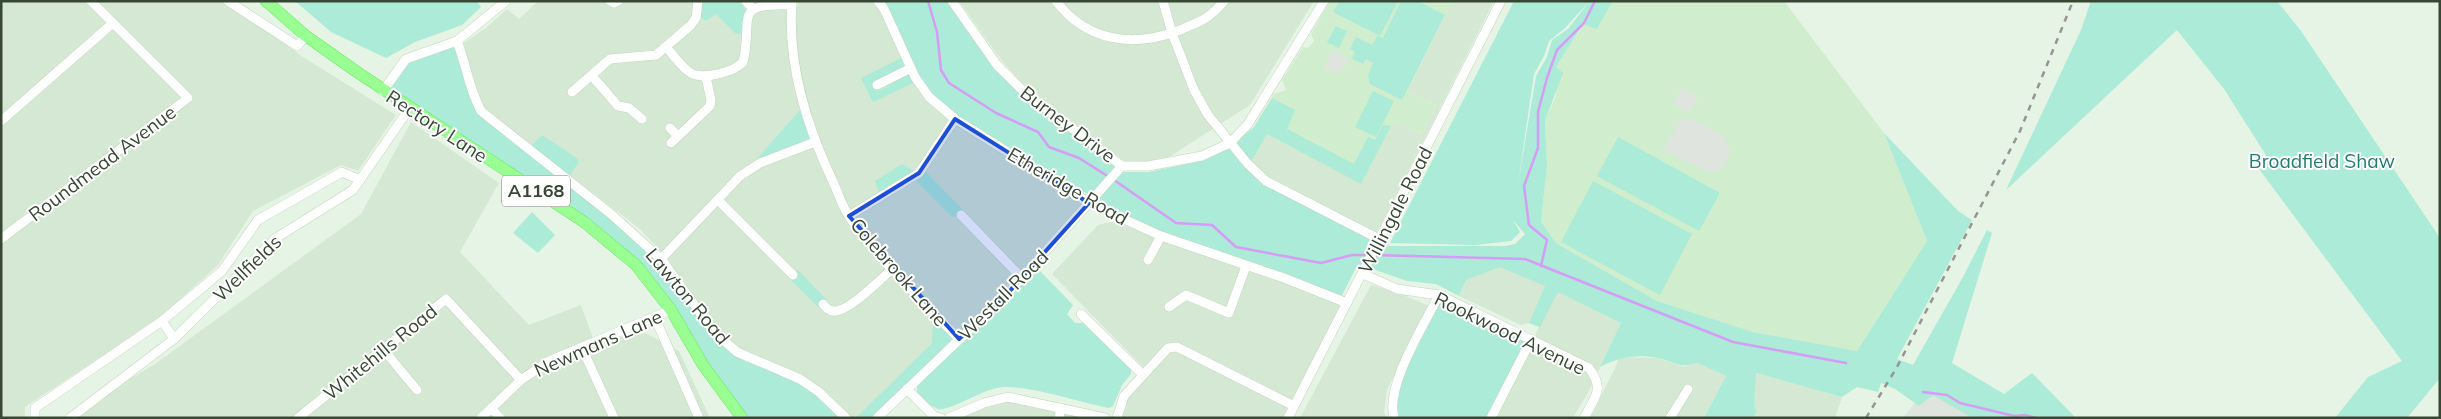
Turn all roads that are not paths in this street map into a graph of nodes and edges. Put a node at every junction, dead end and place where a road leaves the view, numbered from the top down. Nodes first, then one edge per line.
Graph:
1 (90, 1) edge
2 (228, 1) edge
3 (266, 1) edge
4 (506, 1) edge
5 (610, 1) edge
6 (618, 1) edge
7 (698, 1) edge
8 (746, 1) edge
9 (878, 1) edge
10 (952, 1) edge
11 (1056, 1) edge
12 (1163, 1) edge
13 (1224, 1) edge
14 (1324, 1) edge
15 (1501, 1) edge
16 (792, 3) edge
17 (753, 9) junction
18 (112, 23) junction
19 (1172, 33) junction
20 (306, 36) junction
21 (457, 41) junction
22 (666, 47) junction
23 (911, 68) junction
24 (592, 76) junction
25 (706, 76) junction
26 (877, 85) dead end
27 (383, 91) junction
28 (572, 92) dead end
29 (409, 109) junction
30 (642, 119) dead end
31 (955, 119) junction
32 (1, 121) edge
33 (670, 128) dead end
34 (815, 142) junction
35 (1230, 142) junction
36 (1122, 166) junction
37 (360, 180) junction
38 (718, 200) junction
39 (1089, 203) junction
40 (961, 215) dead end
41 (849, 216) junction
42 (1161, 236) junction
43 (2, 238) edge
44 (1378, 244) junction
45 (661, 259) junction
46 (1148, 260) dead end
47 (1246, 266) junction
48 (892, 269) junction
49 (793, 274) dead end
50 (1363, 274) junction
51 (1022, 278) junction
52 (1438, 295) junction
53 (823, 304) dead end
54 (1347, 304) junction
55 (1169, 307) dead end
56 (671, 310) junction
57 (1081, 314) dead end
58 (655, 318) junction
59 (162, 322) junction
60 (174, 339) junction
61 (959, 339) junction
62 (1531, 340) junction
63 (582, 348) junction
64 (383, 349) junction
65 (1142, 374) junction
66 (521, 380) junction
67 (907, 389) junction
68 (1688, 389) dead end
69 (417, 390) dead end
70 (1294, 406) junction
71 (491, 408) junction
72 (1061, 408) junction
73 (35, 418) edge
74 (70, 418) edge
75 (298, 418) edge
76 (481, 418) edge
77 (500, 418) edge
78 (614, 418) edge
79 (699, 418) edge
80 (742, 418) edge
81 (846, 418) edge
82 (878, 418) edge
83 (941, 418) edge
84 (949, 418) edge
85 (1059, 418) edge
86 (1105, 418) edge
87 (1117, 418) edge
88 (1288, 418) edge
89 (1394, 418) edge
90 (1492, 418) edge
91 (1584, 418) edge
92 (1670, 418) edge

1 - 18 street, Roundmead Avenue
2 - 20 street
3 - 20 main road, Rectory Lane
4 - 21 street
5 - 6 street
7 - 22 street
8 - 17 street
9 - 23 street, Etheridge Road
10 - 36 street, Burney Drive
11 - 19 street
12 - 19 street
13 - 19 street
14 - 35 street, Burney Drive
15 - 44 street, Willingale Road
16 - 17 street
16 - 34 street, Colebrook Lane
17 - 25 street
18 - 32 street
18 - 43 street, Roundmead Avenue
19 - 35 street
20 - 27 main road, Rectory Lane
21 - 27 street
21 - 45 street, Lawton Road
22 - 24 street
22 - 25 street
23 - 26 street
23 - 31 street, Etheridge Road
24 - 28 street
24 - 30 street
25 - 33 street
27 - 29 main road, Rectory Lane / A1168
29 - 37 street, Wellfields
29 - 56 main road, Rectory Lane / A1168
31 - 39 street, Etheridge Road
31 - 41 street
34 - 38 street
34 - 41 street, Colebrook Lane
35 - 36 street, Burney Drive
35 - 44 street
36 - 39 street, Westall Road
37 - 59 street
37 - 60 street, Wellfields
38 - 45 street
38 - 49 street
39 - 42 street, Etheridge Road
39 - 51 street, Westall Road
40 - 51 street
41 - 48 street, Colebrook Lane
42 - 46 street
42 - 47 street, Etheridge Road
44 - 50 street, Willingale Road
45 - 81 street, Lawton Road
47 - 54 street, Etheridge Road
47 - 55 street
48 - 53 street
48 - 61 street, Colebrook Lane
50 - 52 street, Rookwood Avenue
50 - 54 street, Willingale Road
51 - 61 street, Westall Road
52 - 62 street, Rookwood Avenue
52 - 89 street
54 - 70 street, Willingale Road
56 - 58 street, Newmans Lane
56 - 80 main road, Rectory Lane / A1168
57 - 65 street
58 - 63 street, Newmans Lane
58 - 79 street
59 - 60 street
59 - 73 street
60 - 74 street, Wellfields
61 - 67 street, Westall Road
62 - 90 street
62 - 91 street, Rookwood Avenue
63 - 66 street, Newmans Lane
63 - 78 street
64 - 66 street, Whitehills Road
64 - 69 street
64 - 75 street, Whitehills Road
65 - 70 street
65 - 87 street
66 - 71 street, Newmans Lane
67 - 82 street, Westall Road
67 - 83 street
68 - 92 street
70 - 88 street, Willingale Road
71 - 76 street, Newmans Lane
71 - 77 street
72 - 84 street
72 - 85 street
72 - 86 street

